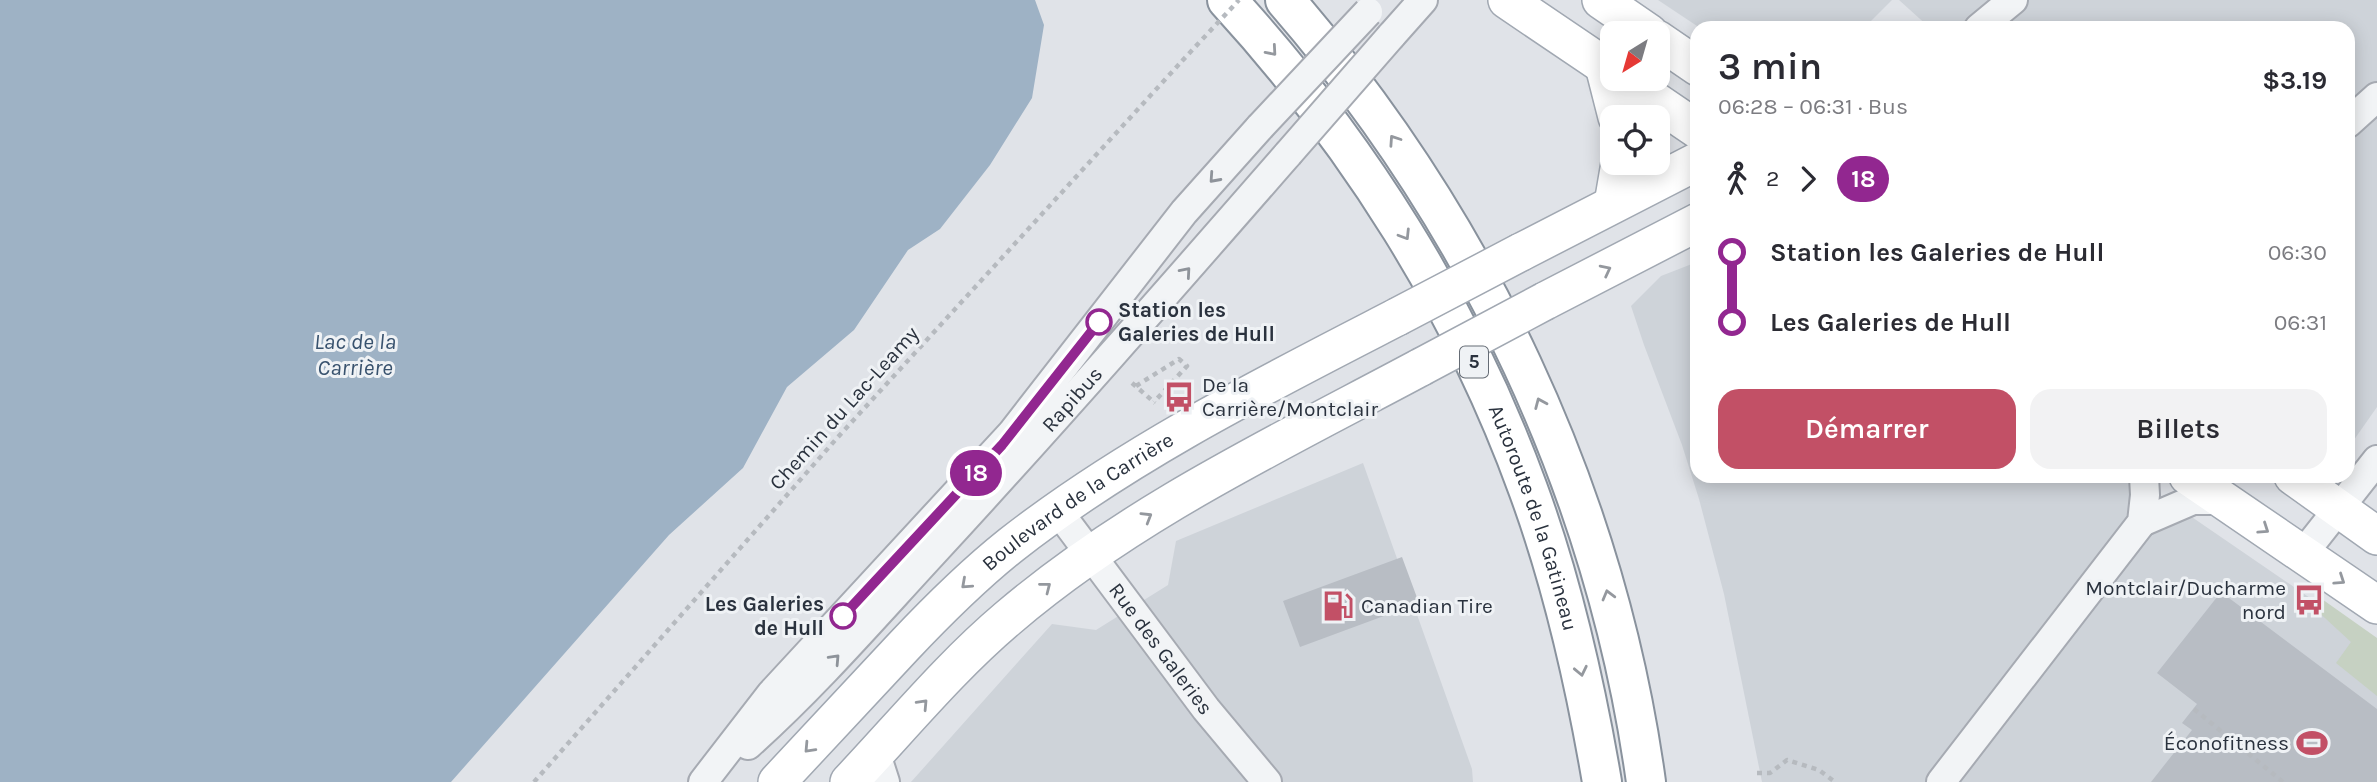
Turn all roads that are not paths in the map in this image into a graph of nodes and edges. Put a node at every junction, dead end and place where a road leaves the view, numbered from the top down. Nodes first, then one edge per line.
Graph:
1 (1227, 0) edge
2 (1285, 0) edge
3 (1423, 0) edge
4 (1507, 0) edge
5 (1601, 0) edge
6 (2013, 0) edge
7 (1374, 6) edge
8 (1632, 21) edge
9 (1988, 21) edge
10 (1670, 48) edge
11 (1690, 62) edge
12 (1600, 63) edge
13 (1641, 91) edge
14 (2377, 97) edge
15 (2355, 117) edge
16 (1690, 125) edge
17 (1690, 165) edge
18 (1618, 175) edge
19 (1613, 205) junction
20 (1690, 226) edge
21 (2377, 460) edge
22 (2144, 483) edge
23 (2198, 483) edge
24 (2303, 483) edge
25 (2221, 500) junction
26 (2339, 508) junction
27 (1058, 511) junction
28 (2142, 522) junction
29 (2377, 536) edge
30 (1090, 554) junction
31 (2302, 555) junction
32 (2377, 606) edge
33 (881, 768) edge
34 (705, 782) edge
35 (777, 782) edge
36 (849, 782) edge
37 (1267, 782) edge
38 (1602, 782) edge
39 (1646, 782) edge
40 (1941, 782) edge

1 -> 38 highway, Autoroute de la Gatineau / 5
39 -> 2 highway, 5
34 -> 3 street, Rapibus, bridge
4 - 12 main road
5 - 8 main road
6 - 9 street
7 -> 34 street, Rapibus, bridge
10 - 11 main road
13 - 16 main road
14 - 15 street
17 - 19 main road, Boulevard de la Carrière
18 - 19 main road
19 - 27 main road, Boulevard de la Carrière, bridge
30 -> 20 main road, bridge
21 - 26 street
22 - 28 street
23 - 25 main road
24 - 26 main road
25 - 28 street
25 -> 31 main road
26 - 29 main road
26 - 31 street
27 - 30 street, Rue des Galeries
27 -> 35 main road, Boulevard de la Carrière
28 - 40 street
33 -> 30 main road
30 - 37 street, Rue des Galeries
31 -> 32 main road
33 - 36 main road

